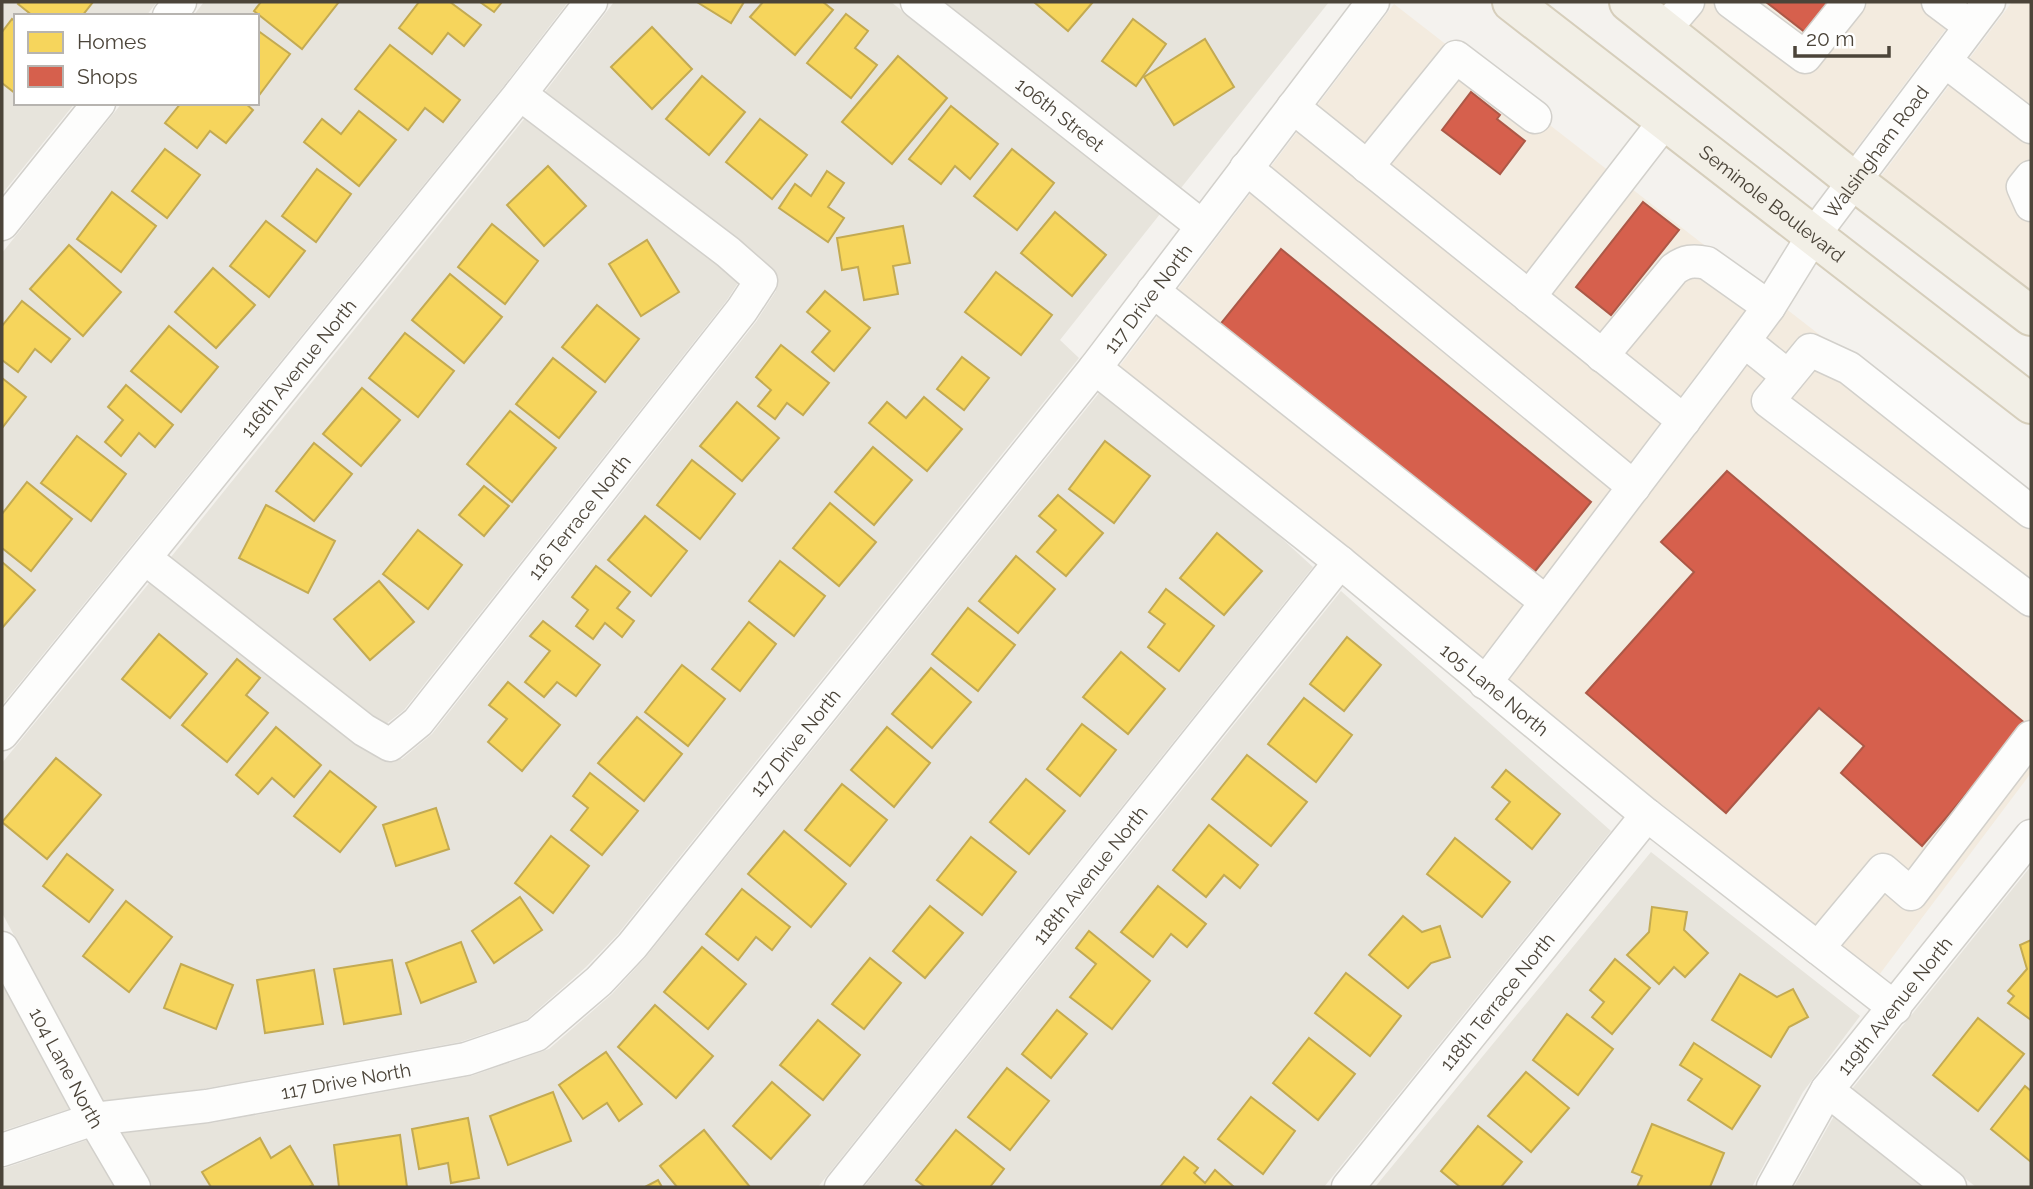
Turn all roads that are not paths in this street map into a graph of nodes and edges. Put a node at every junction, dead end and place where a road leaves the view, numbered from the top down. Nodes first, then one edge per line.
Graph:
1 (591, 2) edge
2 (918, 2) edge
3 (1373, 2) edge
4 (1512, 2) edge
5 (1629, 2) edge
6 (1731, 2) edge
7 (1849, 2) edge
8 (1938, 2) edge
9 (1980, 14) edge
10 (1676, 16) edge
11 (1945, 61) junction
12 (520, 94) junction
13 (97, 105) edge
14 (1293, 107) junction
15 (1535, 117) dead end
16 (1665, 121) junction
17 (2031, 127) edge
18 (1367, 167) junction
19 (1247, 168) junction
20 (2031, 177) edge
21 (1854, 181) junction
22 (2031, 205) edge
23 (2, 224) edge
24 (1202, 226) junction
25 (1814, 236) junction
26 (1153, 291) junction
27 (1529, 297) junction
28 (1769, 307) junction
29 (2031, 316) edge
30 (1744, 341) junction
31 (1602, 356) junction
32 (1094, 368) junction
33 (1788, 376) junction
34 (2031, 404) edge
35 (1684, 421) junction
36 (1634, 487) junction
37 (2031, 512) edge
38 (146, 559) junction
39 (1340, 562) junction
40 (2031, 600) edge
41 (1546, 602) junction
42 (1485, 683) junction
43 (2, 734) edge
44 (2031, 737) edge
45 (1647, 815) junction
46 (2031, 838) edge
47 (2, 948) edge
48 (1818, 948) junction
49 (1895, 1008) junction
50 (1827, 1090) junction
51 (94, 1119) junction
52 (2, 1150) edge
53 (134, 1187) edge
54 (841, 1187) edge
55 (1348, 1187) edge
56 (1773, 1187) edge
57 (1950, 1187) edge

1 - 12 street, 116th Avenue North
2 - 24 street, 106th Street
3 - 14 street, 117 Drive North
4 - 16 main road, Seminole Boulevard
5 - 10 main road
6 - 7 street
8 - 9 street
9 - 11 street, Walsingham Road
10 - 21 main road
11 - 17 street
11 - 21 street, Walsingham Road
12 - 38 street, 116th Avenue North
12 - 38 street, 116 Terrace North
13 - 23 street
14 - 18 street
14 - 19 street, 117 Drive North
15 - 18 street
16 - 25 main road, Seminole Boulevard
16 - 27 street
18 - 27 street
19 - 24 street, 117 Drive North
19 - 36 street
20 - 22 street
21 - 25 street, Walsingham Road
21 - 29 main road
24 - 26 street, 117 Drive North
25 - 28 street, Walsingham Road
25 - 34 main road, Seminole Boulevard
26 - 32 street, 117 Drive North
26 - 41 street
27 - 31 street
28 - 30 street, Walsingham Road
28 - 31 street
30 - 33 street
30 - 35 street, Walsingham Road
31 - 35 street
32 - 39 street, 105 Lane North
32 - 51 street, 117 Drive North
33 - 37 street
33 - 40 street
35 - 36 street, Walsingham Road
36 - 41 street, Walsingham Road
38 - 43 street, 116th Avenue North
39 - 42 street, 105 Lane North
39 - 54 street, 118th Avenue North
41 - 42 street, Walsingham Road
42 - 45 street, 105 Lane North
44 - 48 street
45 - 48 street, 105 Lane North
45 - 55 street, 118th Terrace North
46 - 49 street, 119th Avenue North
47 - 51 street, 104 Lane North
48 - 49 street, 105 Lane North
49 - 50 street, 119th Avenue North
50 - 56 street, 119th Avenue North
50 - 57 street
51 - 52 street, 117 Drive North
51 - 53 street, 104 Lane North

